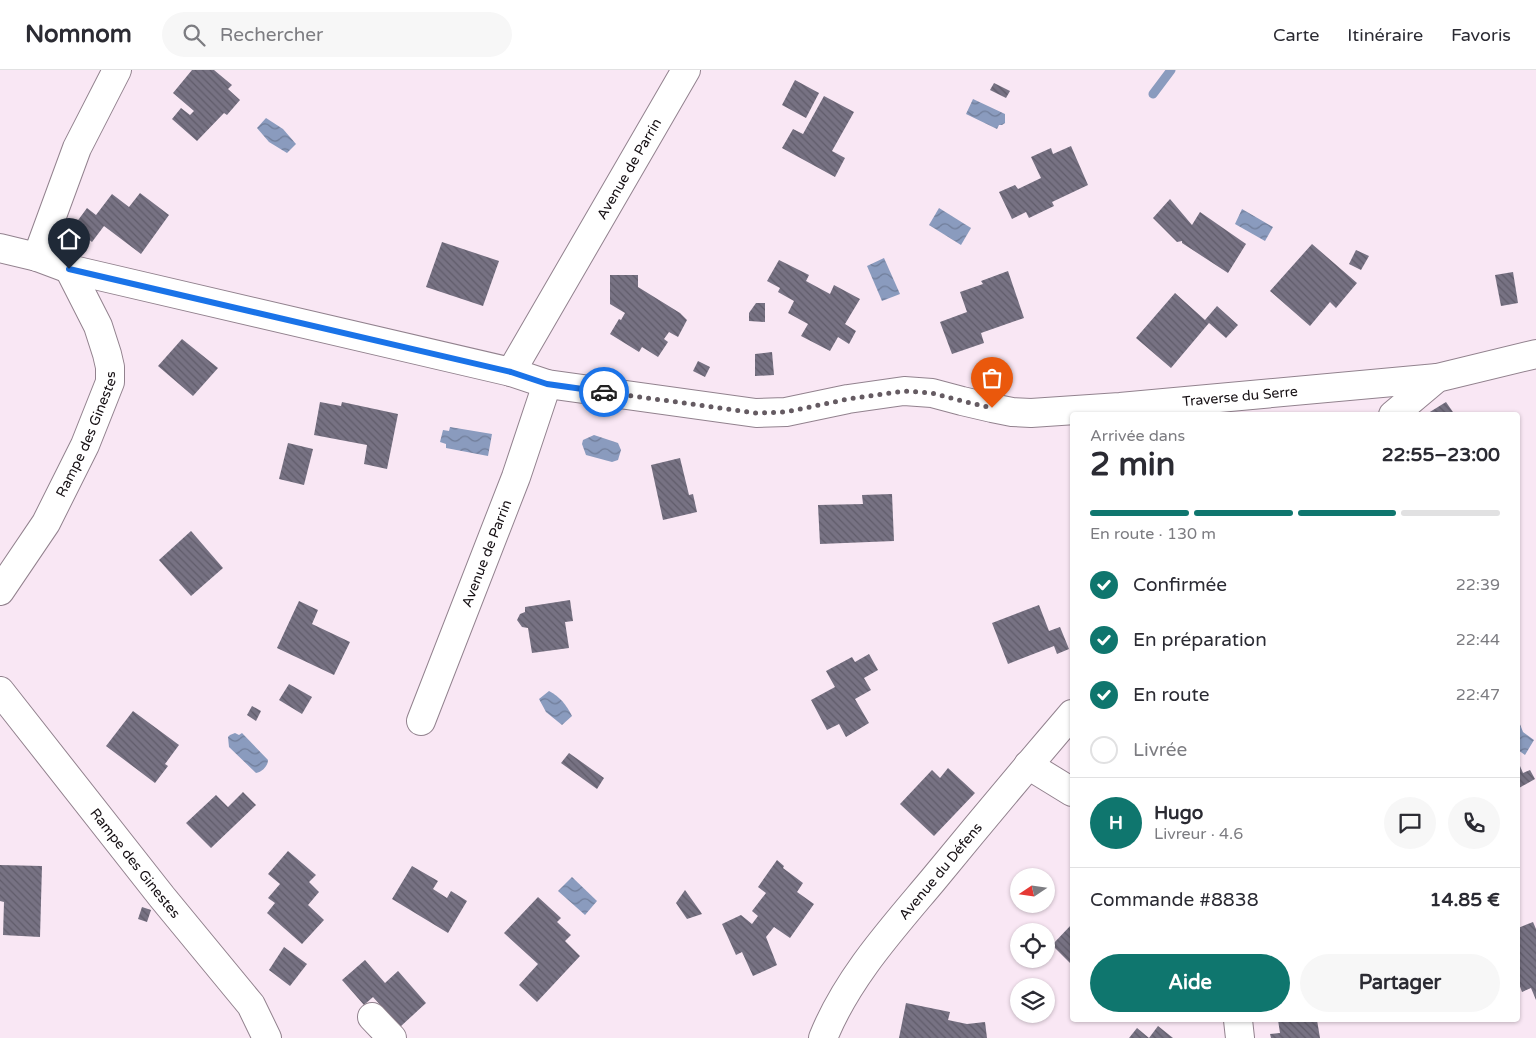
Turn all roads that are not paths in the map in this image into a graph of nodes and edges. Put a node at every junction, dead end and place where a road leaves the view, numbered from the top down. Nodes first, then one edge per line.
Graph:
1 (117, 70) edge
2 (686, 70) edge
3 (0, 248) edge
4 (36, 257) junction
5 (69, 269) junction
6 (1536, 354) edge
7 (511, 372) junction
8 (1437, 378) junction
9 (547, 384) junction
10 (1397, 412) edge
11 (0, 591) edge
12 (0, 691) edge
13 (1070, 716) edge
14 (421, 721) dead end
15 (1028, 765) junction
16 (1070, 791) edge
17 (372, 1017) dead end
18 (1238, 1022) edge
19 (267, 1038) edge
20 (392, 1038) edge
21 (823, 1038) edge
22 (1240, 1038) edge

1 - 4 street
2 - 7 street, Avenue de Parrin
3 - 4 street, Traverse du Serre
4 - 5 street, Traverse du Serre
5 - 7 street, Traverse du Serre
5 - 11 street, Rampe des Ginestes
6 - 8 street
7 - 9 street, Traverse du Serre
8 - 9 street, Traverse du Serre
8 - 10 street
9 - 14 street, Avenue de Parrin
12 - 19 street, Rampe des Ginestes
13 - 15 street, Avenue du Défens
15 - 16 street
15 - 21 street, Avenue du Défens
17 - 20 street
18 - 22 street

